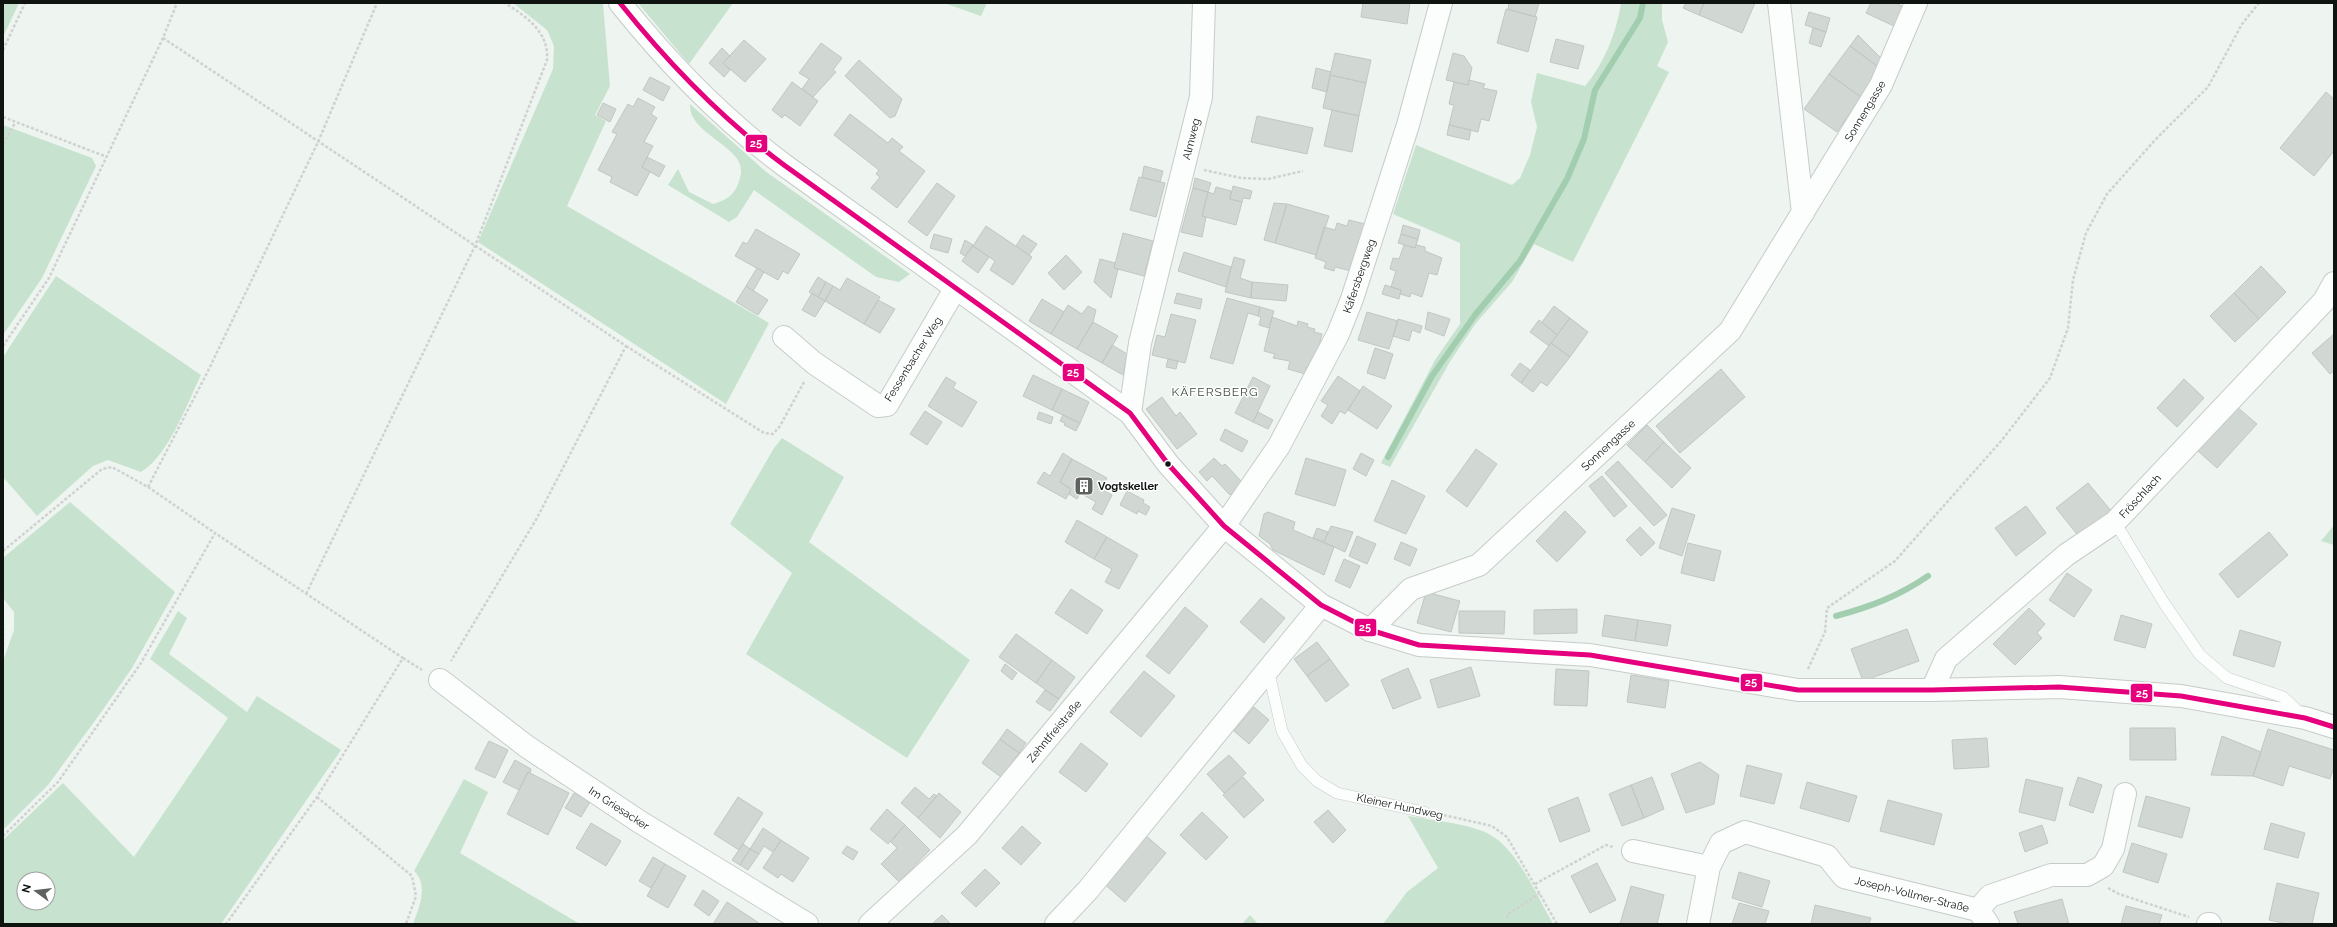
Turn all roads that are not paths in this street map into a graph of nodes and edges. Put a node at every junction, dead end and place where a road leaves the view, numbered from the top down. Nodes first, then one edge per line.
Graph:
1 (620, 3) edge
2 (1204, 3) edge
3 (1441, 3) edge
4 (1780, 3) edge
5 (1916, 3) edge
6 (1803, 213) junction
7 (2334, 283) edge
8 (955, 289) junction
9 (784, 337) dead end
10 (1130, 413) junction
11 (2115, 522) junction
12 (1224, 526) junction
13 (1321, 605) junction
14 (1370, 630) junction
15 (1268, 670) junction
16 (440, 680) road end
17 (1932, 690) junction
18 (2305, 718) junction
19 (2334, 727) edge
20 (2125, 794) dead end
21 (1424, 812) road end
22 (1633, 851) road end
23 (1709, 866) junction
24 (1983, 917) edge
25 (807, 924) edge
26 (870, 924) edge
27 (1056, 924) edge
28 (1698, 924) edge

1 - 8 street
2 - 10 street, Almweg
3 - 12 street, Käfersbergweg
4 - 6 street
5 - 6 street, Sonnengasse
6 - 14 street, Sonnengasse
7 - 11 street, Fröschlach
8 - 9 street, Fessenbacher Weg
8 - 10 street
10 - 12 street
11 - 17 street, Fröschlach
11 - 18 lane
12 - 13 street
12 - 26 street, Zehntfreistraße
13 - 14 street
13 - 15 street
14 - 17 street
15 - 21 lane, Kleiner Hundweg
15 - 27 street
16 - 25 street, Im Griesacker
17 - 18 street
18 - 19 street
20 - 24 street, Joseph-Vollmer-Straße
22 - 23 street
23 - 24 street, Joseph-Vollmer-Straße
23 - 28 street, Joseph-Vollmer-Straße

